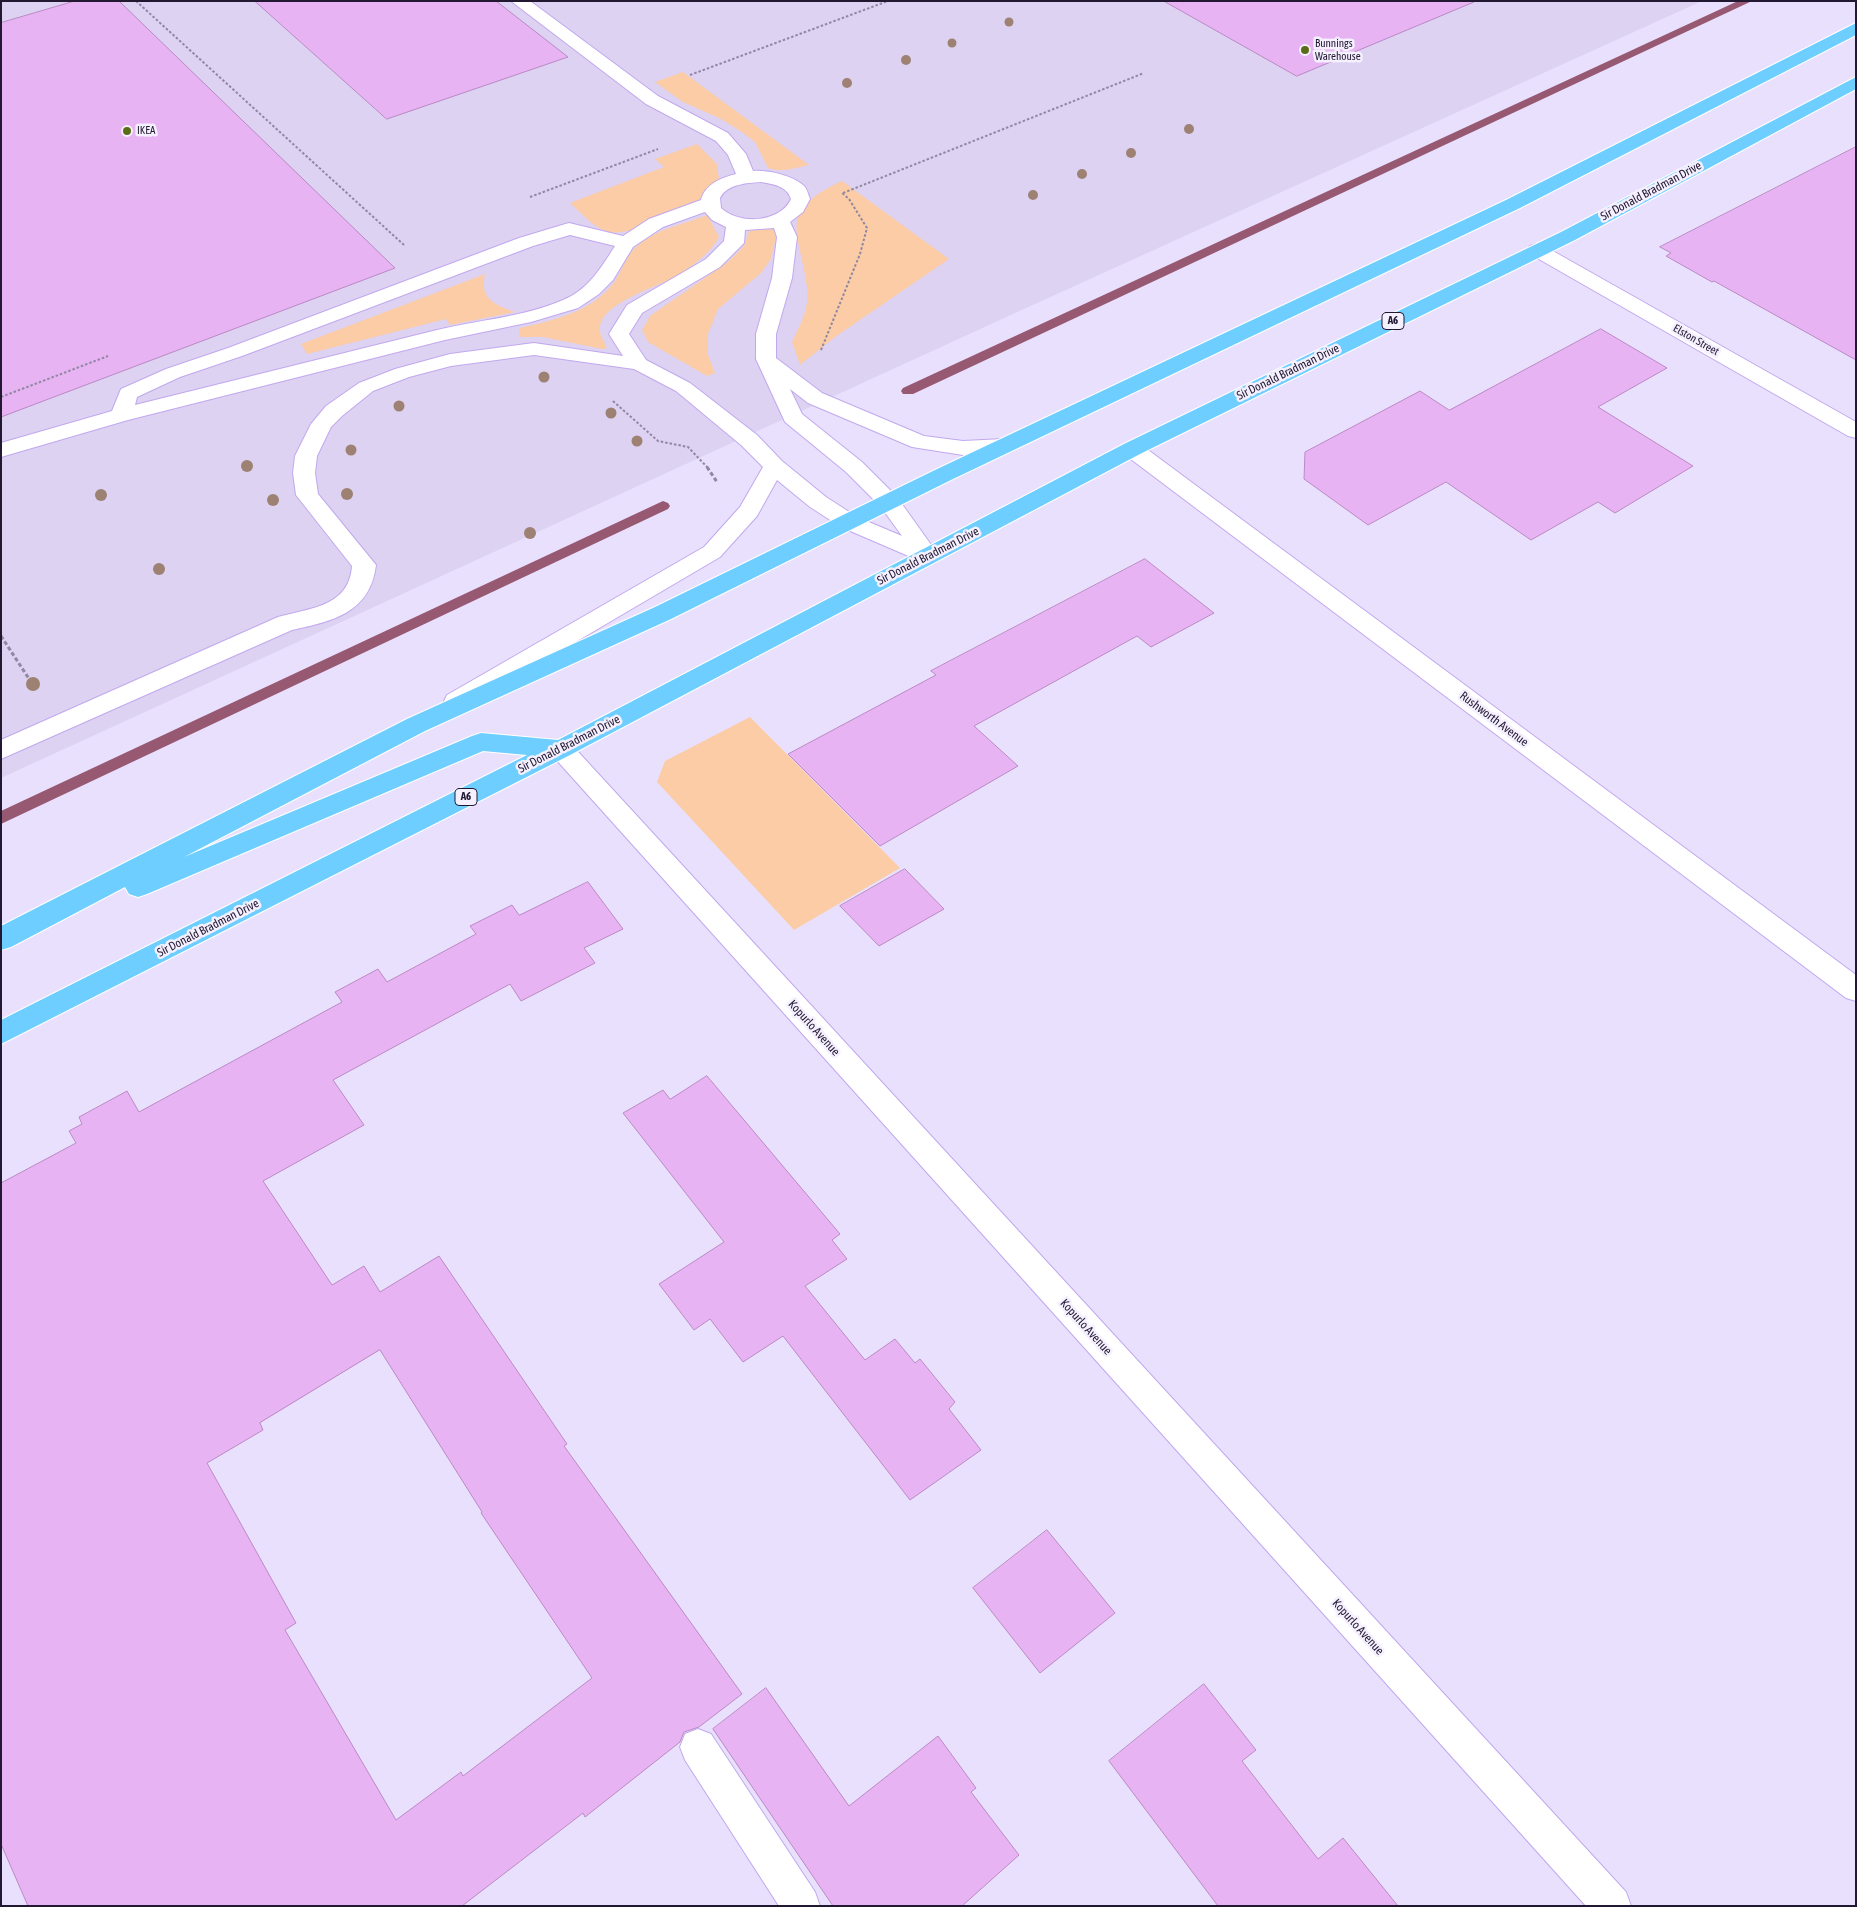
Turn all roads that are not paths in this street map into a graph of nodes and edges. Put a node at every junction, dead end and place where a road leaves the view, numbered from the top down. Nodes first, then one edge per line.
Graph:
1 (518, 1) edge
2 (1856, 28) edge
3 (1856, 39) edge
4 (1820, 46) junction
5 (1853, 85) edge
6 (746, 177) junction
7 (711, 203) junction
8 (780, 220) junction
9 (736, 223) junction
10 (626, 242) junction
11 (1537, 250) junction
12 (766, 359) junction
13 (639, 364) junction
14 (121, 415) junction
15 (1856, 431) edge
16 (1004, 446) junction
17 (1132, 449) junction
18 (1, 450) edge
19 (774, 466) junction
20 (889, 502) junction
21 (848, 522) junction
22 (928, 556) junction
23 (416, 725) junction
24 (561, 749) junction
25 (1, 750) edge
26 (1, 939) edge
27 (1, 945) edge
28 (1856, 990) edge
29 (1, 1033) edge
30 (698, 1747) dead end
31 (801, 1906) edge
32 (1612, 1906) edge

1 - 6 street
2 - 4 main road
3 - 4 main road
4 - 16 main road
5 - 11 main road, Sir Donald Bradman Drive / A6
6 - 7 street
6 - 8 street
7 - 9 street
7 - 10 street
8 - 9 street
8 - 12 street
9 - 13 street
10 - 14 street
10 - 14 street
11 - 15 street, Elston Street
11 - 17 main road, Sir Donald Bradman Drive / A6
12 - 16 street
12 - 20 street
13 - 19 street
13 - 25 street
14 - 18 street
16 - 20 main road
17 - 22 main road, Sir Donald Bradman Drive / A6
17 - 28 street, Rushworth Avenue
19 - 21 street
19 - 23 street
20 - 21 main road
20 - 22 street
21 - 22 street
21 - 23 main road
22 - 24 main road, Sir Donald Bradman Drive / A6
23 - 26 main road
24 - 27 main road
24 - 29 main road, Sir Donald Bradman Drive / A6
24 - 32 street, Kopurlo Avenue
30 - 31 street

